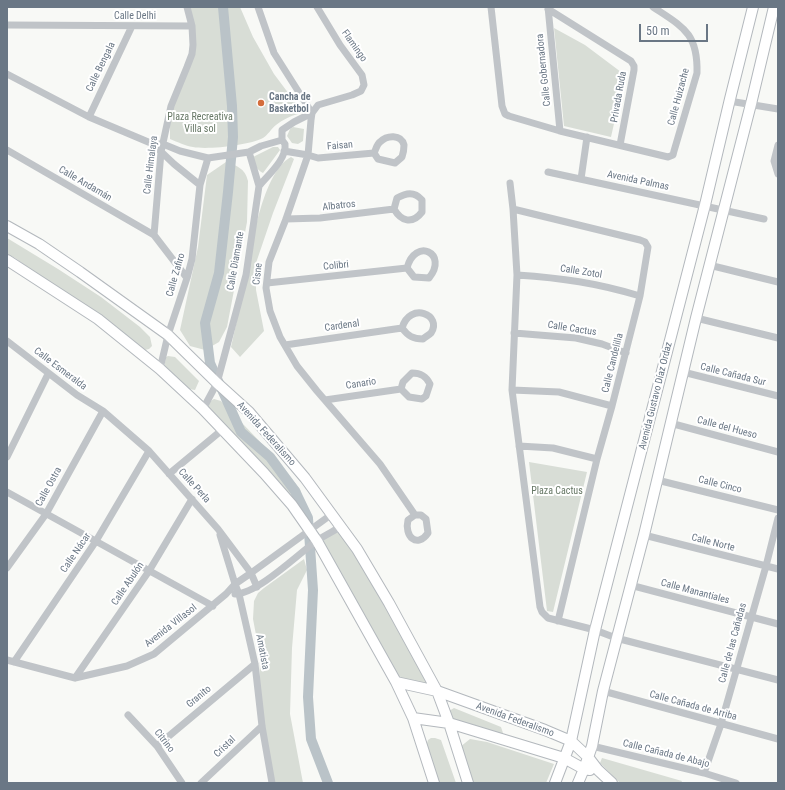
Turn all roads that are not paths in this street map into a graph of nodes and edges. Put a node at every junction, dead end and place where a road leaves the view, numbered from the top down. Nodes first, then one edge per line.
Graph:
1 (187, 7) edge
2 (258, 7) edge
3 (317, 7) edge
4 (491, 7) edge
5 (653, 7) edge
6 (753, 7) edge
7 (774, 7) edge
8 (548, 8) edge
9 (7, 26) edge
10 (132, 26) junction
11 (192, 26) junction
12 (7, 74) edge
13 (729, 102) junction
14 (751, 104) junction
15 (778, 109) edge
16 (312, 113) junction
17 (89, 117) junction
18 (560, 131) junction
19 (587, 138) junction
20 (282, 140) junction
21 (153, 144) junction
22 (163, 144) junction
23 (620, 145) junction
24 (778, 145) edge
25 (7, 150) edge
26 (284, 151) junction
27 (161, 152) junction
28 (249, 152) junction
29 (374, 153) junction
30 (308, 155) junction
31 (208, 158) junction
32 (548, 172) dead end
33 (778, 174) edge
34 (581, 179) junction
35 (510, 183) dead end
36 (200, 185) junction
37 (258, 186) junction
38 (705, 205) junction
39 (394, 208) junction
40 (514, 209) junction
41 (724, 210) junction
42 (286, 219) junction
43 (764, 219) dead end
44 (7, 226) edge
45 (154, 235) junction
46 (7, 260) edge
47 (709, 265) junction
48 (407, 268) junction
49 (517, 275) junction
50 (187, 278) junction
51 (778, 282) edge
52 (267, 283) junction
53 (640, 296) junction
54 (696, 318) junction
55 (402, 328) junction
56 (514, 333) junction
57 (168, 335) junction
58 (778, 338) edge
59 (7, 341) edge
60 (285, 345) junction
61 (626, 353) junction
62 (160, 369) junction
63 (683, 372) junction
64 (48, 374) junction
65 (217, 383) junction
66 (401, 389) dead end
67 (512, 390) junction
68 (778, 396) edge
69 (325, 400) junction
70 (612, 406) junction
71 (203, 409) junction
72 (103, 410) junction
73 (670, 423) junction
74 (222, 430) junction
75 (519, 446) junction
76 (149, 451) junction
77 (778, 452) edge
78 (7, 457) edge
79 (597, 459) junction
80 (170, 474) junction
81 (657, 480) junction
82 (7, 492) edge
83 (192, 499) junction
84 (778, 510) edge
85 (46, 514) junction
86 (332, 514) junction
87 (415, 515) dead end
88 (778, 518) edge
89 (342, 526) junction
90 (218, 529) junction
91 (309, 529) junction
92 (644, 535) junction
93 (96, 541) junction
94 (316, 541) junction
95 (766, 566) junction
96 (7, 568) edge
97 (778, 569) edge
98 (149, 571) junction
99 (251, 573) junction
100 (234, 584) junction
101 (630, 585) junction
102 (257, 587) junction
103 (226, 594) junction
104 (239, 594) junction
105 (212, 606) junction
106 (750, 617) junction
107 (558, 621) junction
108 (778, 624) edge
109 (595, 630) junction
110 (616, 638) junction
111 (11, 661) edge
112 (255, 664) junction
113 (737, 669) junction
114 (75, 678) junction
115 (778, 680) edge
116 (396, 682) junction
117 (437, 691) junction
118 (603, 691) junction
119 (128, 715) dead end
120 (413, 718) junction
121 (449, 723) junction
122 (721, 724) junction
123 (262, 726) junction
124 (778, 739) edge
125 (571, 742) junction
126 (157, 746) junction
127 (592, 746) junction
128 (588, 757) junction
129 (564, 758) junction
130 (584, 769) junction
131 (598, 770) junction
132 (704, 773) junction
133 (728, 782) edge
134 (182, 783) edge
135 (201, 783) edge
136 (272, 783) edge
137 (434, 783) edge
138 (468, 783) edge
139 (554, 783) edge
140 (578, 783) edge
141 (612, 783) edge
142 (736, 783) edge

1 - 11 street, Calle Himalaya
2 - 16 street
3 - 16 street, Flamingo
4 - 18 street
5 - 23 street, Calle Huizache
6 - 13 street, Avenida Gustavo Díaz Ordaz
7 - 14 street, Avenida Gustavo Díaz Ordaz
8 - 18 street, Calle Gobernadora
8 - 23 street, Privada Ruda
9 - 10 street, Calle Delhi
10 - 11 street, Calle Delhi
10 - 17 street, Calle Bengala
11 - 22 street, Calle Himalaya
12 - 17 street
13 - 14 street
13 - 38 street, Avenida Gustavo Díaz Ordaz
14 - 15 street
14 - 41 street, Avenida Gustavo Díaz Ordaz
16 - 20 street
16 - 30 street, Cisne
17 - 21 street
18 - 19 street
19 - 23 street
19 - 34 street
20 - 26 street
20 - 28 street
21 - 22 street
21 - 27 street
22 - 27 street, Calle Himalaya
22 - 31 street
24 - 33 street
25 - 45 street, Calle Andamán
26 - 30 street, Faisan
26 - 37 street
27 - 36 street
27 - 45 street, Calle Himalaya
28 - 31 street
28 - 37 street, Calle Diamante
29 - 29 street
29 - 30 street, Faisan
30 - 42 street, Cisne
31 - 36 street, Calle Zafiro
32 - 34 street, Avenida Palmas
34 - 38 street, Avenida Palmas
35 - 40 street
36 - 50 street, Calle Zafiro
37 - 65 street, Calle Diamante
38 - 41 street, Avenida Palmas
38 - 109 street, Avenida Gustavo Díaz Ordaz
39 - 39 street
39 - 42 street, Albatros
40 - 49 street
40 - 53 street, Calle Candelilla
41 - 43 street, Avenida Palmas
41 - 47 street, Avenida Gustavo Díaz Ordaz
42 - 52 street, Cisne
44 - 57 street, Avenida Federalismo
45 - 50 street
46 - 62 street
47 - 51 street
47 - 54 street, Avenida Gustavo Díaz Ordaz
48 - 48 street
48 - 52 street, Colibri
49 - 53 street, Calle Zotol
49 - 56 street
50 - 57 street, Calle Zafiro
52 - 60 street, Cisne
53 - 61 street, Calle Candelilla
54 - 58 street
54 - 63 street, Avenida Gustavo Díaz Ordaz
55 - 55 street
55 - 60 street, Cardenal
56 - 61 street, Calle Cactus
56 - 67 street
57 - 62 street, Calle Zafiro
57 - 65 street, Avenida Federalismo
59 - 64 street, Calle Esmeralda
60 - 69 street, Cisne
61 - 70 street, Calle Candelilla
62 - 71 street
63 - 68 street, Calle Cañada Sur
63 - 73 street, Avenida Gustavo Díaz Ordaz
64 - 72 street, Calle Esmeralda
64 - 78 street
65 - 71 street, Calle Diamante
65 - 86 street, Avenida Federalismo
66 - 69 street, Canario
67 - 70 street
67 - 75 street
69 - 87 street, Cisne
70 - 79 street, Calle Candelilla
71 - 74 street
72 - 76 street, Calle Perla
72 - 85 street, Calle Ostra
73 - 77 street, Calle del Hueso
73 - 81 street, Avenida Gustavo Díaz Ordaz
74 - 80 street
74 - 91 street
75 - 79 street
75 - 107 street
76 - 80 street, Calle Perla
76 - 93 street, Calle Nácar
79 - 107 street, Calle Candelilla
80 - 83 street, Calle Perla
81 - 84 street, Calle Cinco
81 - 92 street, Avenida Gustavo Díaz Ordaz
82 - 85 street
83 - 90 street, Calle Perla
83 - 98 street, Calle Abulón
85 - 93 street
85 - 96 street, Calle Ostra
86 - 89 street, Avenida Federalismo
86 - 91 street, Avenida Villasol
88 - 95 street, Calle de las Cañadas
89 - 94 street
89 - 117 street, Avenida Federalismo
90 - 99 street, Calle Perla
90 - 100 street, Amatista
91 - 94 street
91 - 99 street, Avenida Villasol
92 - 95 street, Calle Norte
92 - 101 street, Avenida Gustavo Díaz Ordaz
93 - 98 street
93 - 111 street, Calle Nácar
94 - 102 street
94 - 116 street
95 - 97 street, Calle Norte
95 - 106 street, Calle de las Cañadas
98 - 105 street
98 - 114 street, Calle Abulón
99 - 100 street, Avenida Villasol
99 - 102 street, Calle Perla
100 - 103 street, Avenida Villasol
100 - 104 street, Amatista
101 - 106 street, Calle Manantiales
101 - 110 street, Avenida Gustavo Díaz Ordaz
102 - 104 street
103 - 104 street
103 - 105 street, Avenida Villasol
104 - 112 street, Amatista
105 - 114 street, Avenida Villasol
106 - 108 street, Calle Manantiales
106 - 113 street, Calle de las Cañadas
107 - 109 street
109 - 110 street
109 - 125 street, Avenida Gustavo Díaz Ordaz
110 - 113 street
110 - 118 street, Avenida Gustavo Díaz Ordaz
111 - 114 street, Avenida Villasol
112 - 123 street, Amatista
112 - 126 street, Granito
113 - 115 street
113 - 122 street, Calle de las Cañadas
116 - 117 street, Avenida Federalismo
116 - 120 street
117 - 121 street, Avenida Federalismo
117 - 125 street, Avenida Federalismo
118 - 122 street, Calle Cañada de Arriba
118 - 127 street, Avenida Gustavo Díaz Ordaz
119 - 126 street, Citrino
120 - 121 street, Avenida Federalismo
120 - 137 street
121 - 129 street, Avenida Federalismo
121 - 138 street, Avenida Federalismo
122 - 124 street, Calle Cañada de Arriba
122 - 132 street, Calle de las Cañadas
123 - 135 street, Cristal
123 - 136 street, Amatista
125 - 128 street, Avenida Federalismo
125 - 129 street, Avenida Gustavo Díaz Ordaz
126 - 134 street, Citrino
127 - 128 street, Avenida Gustavo Díaz Ordaz
127 - 132 street, Calle Cañada de Abajo
128 - 130 street, Avenida Gustavo Díaz Ordaz
128 - 131 street, Avenida Federalismo
129 - 130 street, Avenida Federalismo
129 - 139 street, Avenida Gustavo Díaz Ordaz
130 - 131 street
130 - 140 street, Avenida Gustavo Díaz Ordaz
131 - 141 street, Avenida Federalismo
132 - 133 street, Calle Cañada de Abajo
133 - 142 street, Calle Cañada de Abajo

